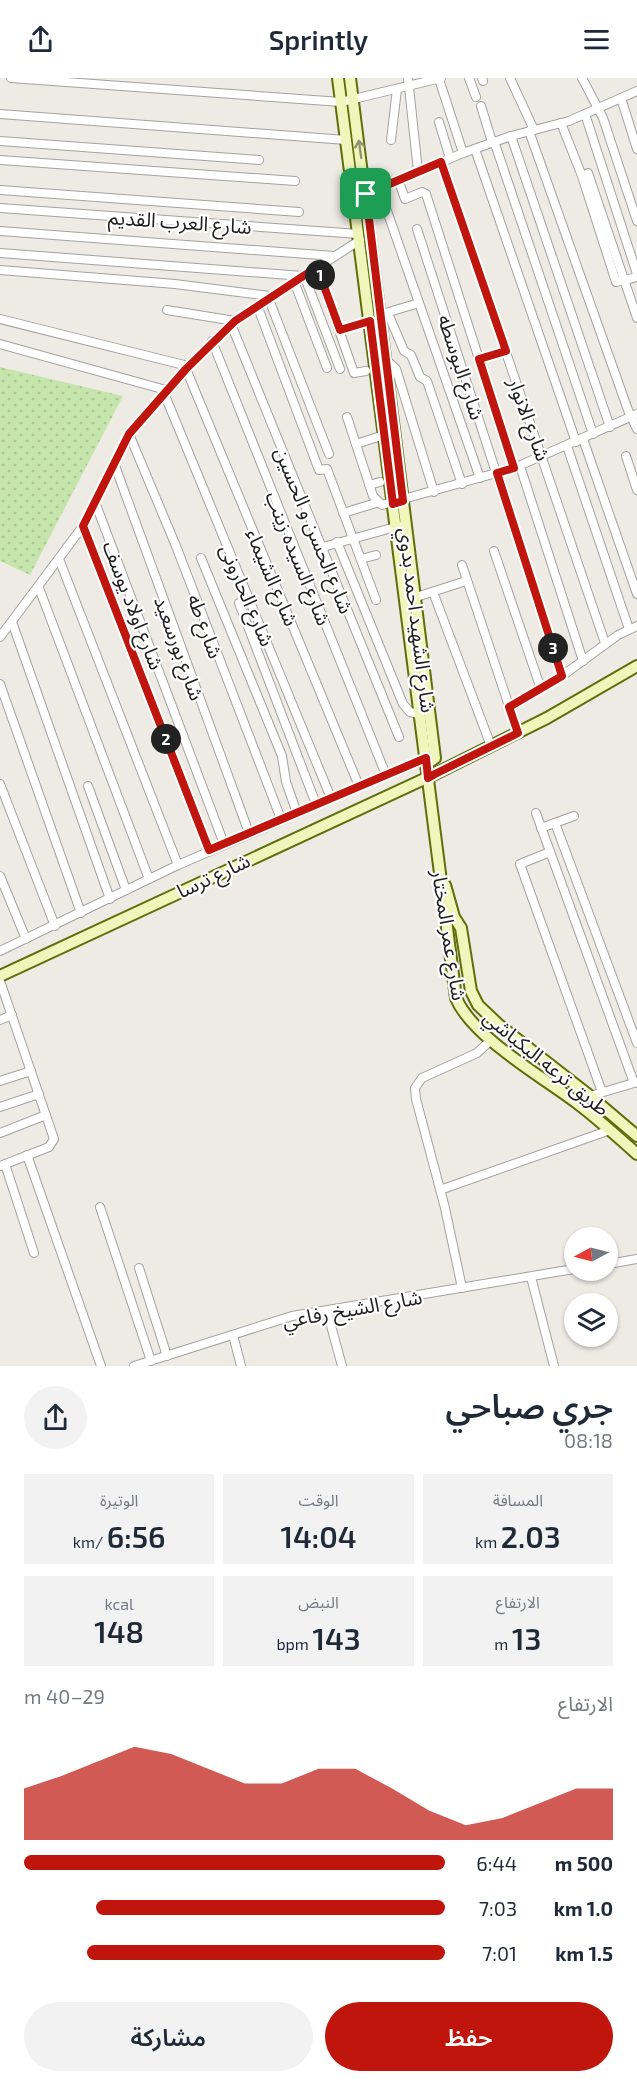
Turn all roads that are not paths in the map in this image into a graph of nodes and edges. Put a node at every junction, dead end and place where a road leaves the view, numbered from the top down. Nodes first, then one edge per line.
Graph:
1 (10, 78) edge
2 (338, 78) edge
3 (350, 78) edge
4 (440, 78) edge
5 (469, 78) edge
6 (510, 78) edge
7 (582, 78) edge
8 (409, 82) edge
9 (397, 89) junction
10 (637, 91) edge
11 (476, 97) dead end
12 (621, 98) junction
13 (353, 99) junction
14 (341, 102) junction
15 (481, 106) dead end
16 (599, 108) junction
17 (0, 114) edge
18 (585, 114) junction
19 (439, 122) dead end
20 (561, 123) junction
21 (532, 130) junction
22 (511, 136) junction
23 (346, 140) junction
24 (0, 141) edge
25 (391, 141) dead end
26 (493, 142) junction
27 (475, 149) junction
28 (637, 149) edge
29 (463, 153) junction
30 (450, 158) junction
31 (0, 160) edge
32 (259, 160) dead end
33 (441, 162) junction
34 (602, 166) junction
35 (418, 171) junction
36 (585, 174) junction
37 (398, 179) junction
38 (295, 181) dead end
39 (380, 188) junction
40 (0, 190) edge
41 (366, 194) junction
42 (0, 208) edge
43 (299, 212) dead end
44 (637, 221) edge
45 (417, 229) dead end
46 (0, 231) edge
47 (360, 237) junction
48 (0, 253) edge
49 (334, 256) junction
50 (317, 267) junction
51 (0, 270) edge
52 (303, 275) junction
53 (637, 275) edge
54 (624, 280) junction
55 (294, 281) junction
56 (269, 297) junction
57 (419, 303) junction
58 (257, 304) junction
59 (166, 310) dead end
60 (377, 317) junction
61 (637, 318) edge
62 (0, 319) edge
63 (233, 322) junction
64 (340, 330) junction
65 (212, 341) junction
66 (0, 344) edge
67 (506, 351) junction
68 (407, 354) junction
69 (387, 359) junction
70 (479, 359) junction
71 (187, 367) junction
72 (327, 368) dead end
73 (340, 369) dead end
74 (366, 371) dead end
75 (165, 392) junction
76 (409, 409) junction
77 (392, 412) junction
78 (634, 416) edge
79 (347, 417) dead end
80 (610, 427) junction
81 (637, 429) edge
82 (129, 434) junction
83 (593, 434) junction
84 (384, 435) junction
85 (580, 441) junction
86 (356, 444) junction
87 (567, 446) junction
88 (329, 454) dead end
89 (626, 456) dead end
90 (544, 457) junction
91 (114, 463) junction
92 (517, 467) junction
93 (497, 473) junction
94 (480, 478) junction
95 (380, 482) dead end
96 (462, 484) junction
97 (369, 485) junction
98 (637, 490) edge
99 (434, 492) junction
100 (95, 502) junction
101 (376, 502) junction
102 (398, 502) junction
103 (343, 513) junction
104 (83, 526) junction
105 (401, 526) junction
106 (352, 537) junction
107 (337, 542) junction
108 (323, 547) junction
109 (494, 552) dead end
110 (376, 555) dead end
111 (201, 558) dead end
112 (59, 559) junction
113 (361, 559) junction
114 (462, 565) dead end
115 (466, 581) junction
116 (39, 588) junction
117 (433, 592) junction
118 (637, 594) edge
119 (410, 599) junction
120 (376, 600) dead end
121 (239, 603) dead end
122 (12, 622) junction
123 (633, 627) edge
124 (0, 637) edge
125 (605, 643) junction
126 (583, 661) junction
127 (637, 666) edge
128 (562, 676) junction
129 (0, 684) edge
130 (541, 689) junction
131 (509, 707) junction
132 (419, 714) junction
133 (518, 733) junction
134 (399, 737) dead end
135 (491, 746) junction
136 (426, 761) junction
137 (386, 775) junction
138 (428, 778) junction
139 (0, 784) edge
140 (88, 786) dead end
141 (359, 786) junction
142 (331, 798) junction
143 (316, 804) junction
144 (297, 813) junction
145 (536, 813) dead end
146 (574, 816) dead end
147 (281, 819) junction
148 (555, 823) junction
149 (541, 828) junction
150 (249, 833) junction
151 (224, 844) junction
152 (209, 850) junction
153 (550, 852) junction
154 (177, 865) junction
155 (0, 876) edge
156 (440, 878) junction
157 (149, 879) junction
158 (126, 890) junction
159 (110, 898) junction
160 (81, 913) junction
161 (54, 926) junction
162 (26, 939) junction
163 (0, 951) edge
164 (0, 976) edge
165 (0, 981) edge
166 (12, 1016) junction
167 (0, 1020) edge
168 (491, 1040) junction
169 (637, 1043) edge
170 (31, 1071) junction
171 (0, 1081) edge
172 (636, 1082) edge
173 (602, 1092) junction
174 (39, 1094) junction
175 (583, 1097) junction
176 (0, 1107) edge
177 (46, 1115) junction
178 (610, 1130) junction
179 (0, 1133) edge
180 (635, 1145) edge
181 (27, 1155) junction
182 (2, 1165) edge
183 (440, 1190) junction
184 (100, 1207) dead end
185 (34, 1252) dead end
186 (637, 1259) edge
187 (618, 1262) edge
188 (139, 1269) dead end
189 (564, 1271) edge
190 (531, 1277) junction
191 (462, 1288) junction
192 (327, 1311) junction
193 (233, 1335) junction
194 (167, 1356) junction
195 (151, 1361) junction
196 (101, 1366) edge
197 (134, 1366) edge
198 (241, 1366) edge
199 (342, 1366) edge
200 (554, 1366) edge

1 - 14 street
2 - 14 street, شارع الشهيد احمد بدوي
3 - 13 street, شارع الشهيد احمد بدوي
4 - 8 street
4 - 29 street
5 - 11 street
6 - 21 street
7 - 16 street
8 - 9 street
8 - 35 street
9 - 13 street
9 - 25 street
10 - 12 street
12 - 16 street
12 - 28 street
13 - 14 street
41 -> 13 street, شارع الشهيد احمد بدوي
14 - 23 street, شارع الشهيد احمد بدوي
15 - 26 street
16 - 18 street
16 - 44 street
17 - 23 street
18 - 20 street
18 - 34 street
19 - 30 street
20 - 21 street
20 - 36 street
21 - 22 street
21 - 78 street
22 - 26 street
22 - 80 street
23 - 47 street, شارع الشهيد احمد بدوي
24 - 32 street
26 - 27 street
26 - 83 street
27 - 29 street
27 - 85 street
29 - 30 street
30 - 33 street
31 - 38 street
33 - 35 street
33 - 67 street, شارع الانوار
34 - 36 street
34 - 53 street
35 - 37 street
36 - 54 street
37 - 39 street
37 - 70 street
39 - 41 street
39 - 57 street
40 - 43 street
41 - 60 street, شارع الشهيد احمد بدوي
42 - 47 street, شارع العرب القديم
45 - 93 street, شارع البوسطه
46 - 49 street
47 - 49 street
47 - 60 street, شارع الشهيد احمد بدوي
48 - 52 street
49 - 50 street
50 - 52 street
50 - 64 street
51 - 56 street
52 - 55 street
52 - 73 street
53 - 54 street
54 - 61 street
55 - 56 street
55 - 72 street
56 - 58 street
56 - 88 street
57 - 60 street
57 - 94 street
58 - 63 street
58 - 103 street
59 - 63 street
60 - 64 street
60 - 68 street
60 - 69 street, شارع الشهيد احمد بدوي
60 - 84 street, شارع الشهيد احمد بدوي
62 - 71 street
63 - 65 street
63 - 108 street, شارع الحسن و الحسين
64 - 74 street
65 - 71 street
65 - 137 street, شارع السيده زينب
66 - 75 street
67 - 70 street
67 - 90 street, شارع الانوار
68 - 69 street
68 - 96 street
69 - 76 street
69 - 77 street, شارع الشهيد احمد بدوي
70 - 92 street
71 - 75 street
71 - 141 street, شارع الشيماء
75 - 82 street
75 - 142 street, شارع الحارونى
76 - 77 street
76 - 99 street
77 - 102 street, شارع الشهيد احمد بدوي
78 - 80 street
78 - 81 street
79 - 86 street
80 - 83 street
82 - 91 street
82 - 147 street, شارع طه
83 - 85 street
84 - 86 street
84 - 102 street, شارع الشهيد احمد بدوي
85 - 87 street
85 - 118 street
86 - 97 street
87 - 90 street
87 - 123 street
89 - 98 street
90 - 92 street
90 - 125 street, شارع الانوار
91 - 100 street
91 - 150 street, شارع بورسعيد
92 - 93 street
92 - 126 street
93 - 94 street
93 - 128 street, شارع البوسطه
94 - 96 street
95 - 97 street
96 - 99 street
97 - 101 street
99 - 102 street
100 - 104 street
100 - 151 street, شارع اولاد يوسف
101 - 102 street
101 - 103 street
102 - 105 street, شارع الشهيد احمد بدوي
103 - 106 street
104 - 112 street
104 - 152 street
105 - 106 street
105 - 119 street, شارع الشهيد احمد بدوي
106 - 107 street
106 - 113 street
107 - 108 street
107 - 132 street
108 - 134 street, شارع الحسن و الحسين
109 - 130 street
110 - 113 street
111 - 144 street
112 - 116 street
112 - 154 street
113 - 120 street
114 - 115 street
115 - 117 street
115 - 131 street
116 - 122 street
116 - 157 street
117 - 119 street
117 - 135 street
119 - 132 street, شارع الشهيد احمد بدوي
119 - 136 street, شارع الشهيد احمد بدوي
121 - 143 street
122 - 124 street
122 - 159 street
123 - 125 street
125 - 126 street
126 - 128 street
127 - 133 street, شارع ترسا
128 - 130 street
129 - 160 street
130 - 131 street
131 - 133 street
132 - 136 street, شارع الشهيد احمد بدوي
133 - 135 street, شارع ترسا
135 - 138 street, شارع ترسا
136 - 137 street
136 - 138 street, شارع الشهيد احمد بدوي
137 - 141 street
138 - 156 street, شارع عمر المختار
138 - 164 street, شارع ترسا
139 - 161 street
140 - 158 street
141 - 142 street
142 - 143 street
143 - 144 street
144 - 147 street
145 - 149 street
146 - 148 street
147 - 150 street
148 - 149 street
148 - 169 street
149 - 153 street
150 - 151 street
151 - 152 street
152 - 154 street
153 - 172 street
153 - 173 street
154 - 157 street
155 - 162 street
156 - 168 street, شارع عمر المختار
156 - 175 street, طريق ترعه البكباشي
157 - 158 street
158 - 159 street
159 - 160 street
160 - 161 street
161 - 162 street
162 - 163 street
165 - 166 street
166 - 167 street
166 - 170 street
168 - 175 street, شارع عمر المختار
168 - 183 street
170 - 171 street
170 - 174 street
172 - 173 street
173 - 175 street
174 - 176 street
174 - 177 street
175 - 178 street, شارع عمر المختار
175 - 180 street, طريق ترعه البكباشي
177 - 179 street
177 - 181 street
178 - 180 street, شارع عمر المختار
178 - 183 street
181 - 182 street
181 - 196 street
182 - 185 street
183 - 191 street
184 - 195 street
186 - 187 street
188 - 194 street
189 - 190 street, شارع الشيخ رفاعي
190 - 191 street, شارع الشيخ رفاعي
190 - 200 street
191 - 192 street, شارع الشيخ رفاعي
192 - 193 street, شارع الشيخ رفاعي
192 - 199 street
193 - 194 street, شارع الشيخ رفاعي
193 - 198 street
194 - 195 street, شارع الشيخ رفاعي
195 - 197 street, شارع الشيخ رفاعي

